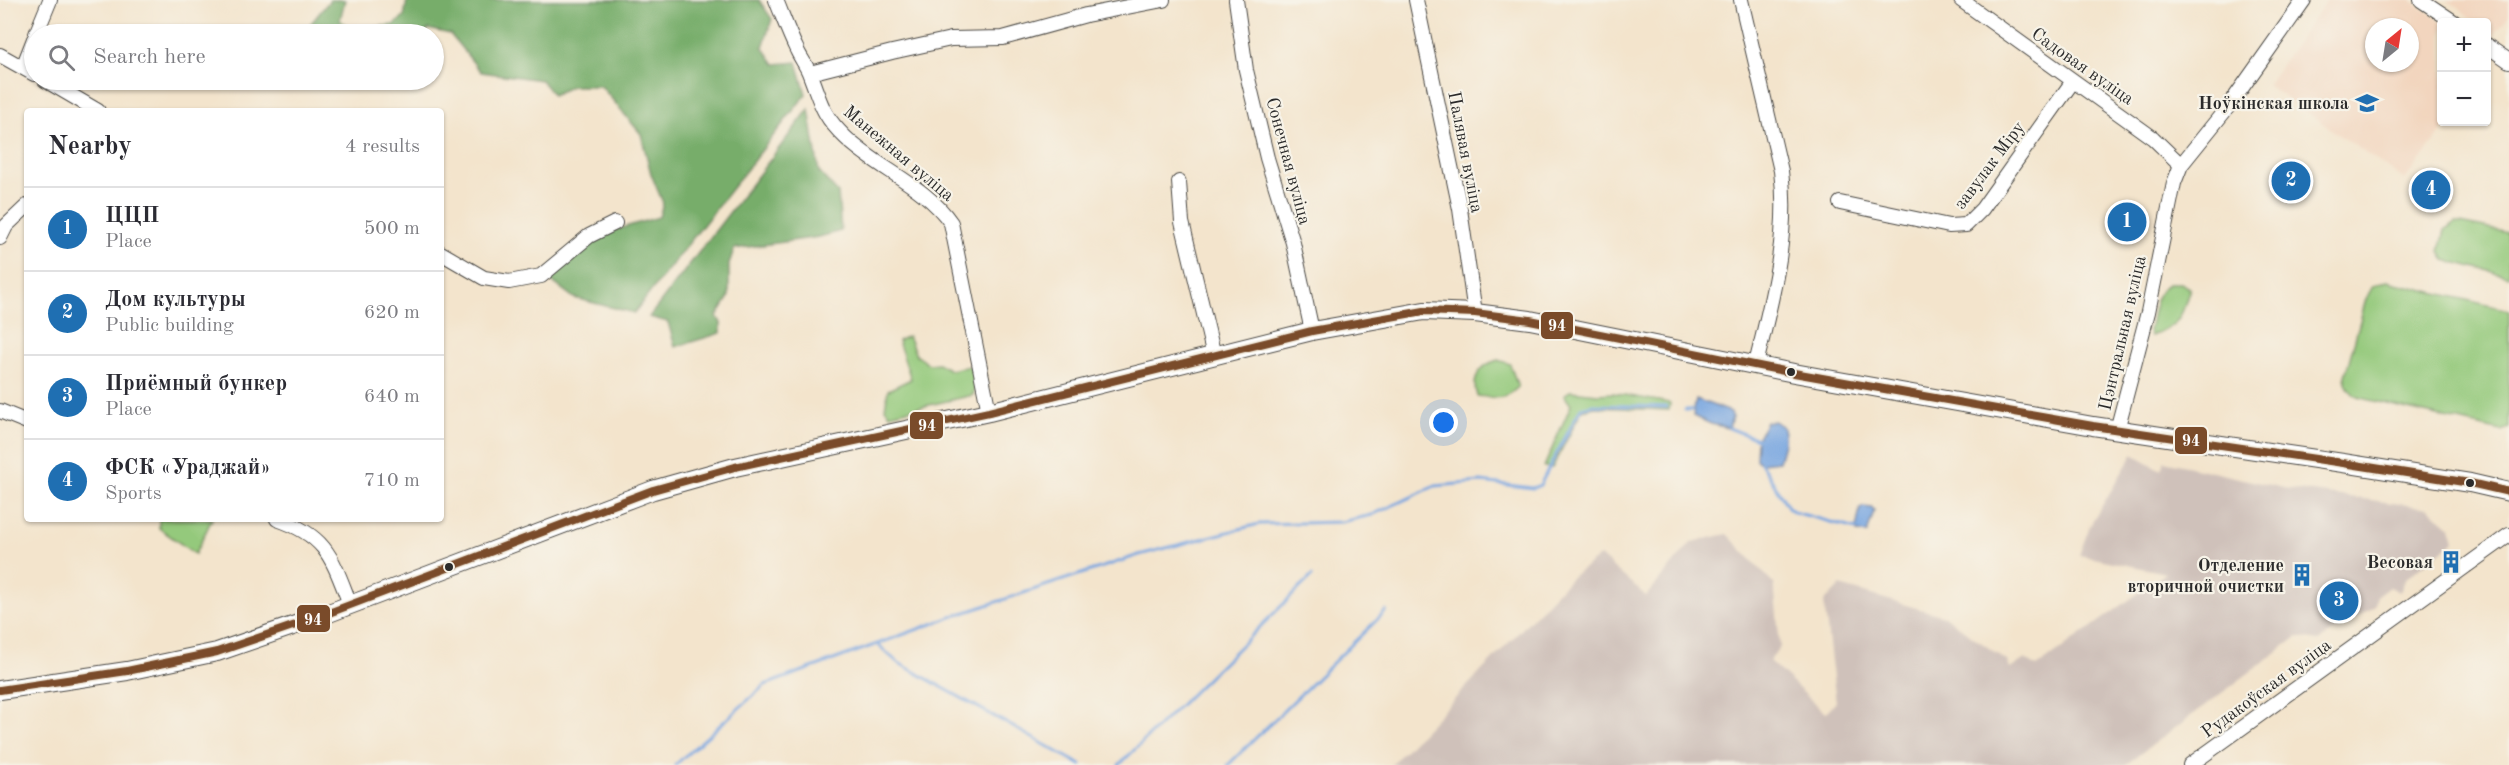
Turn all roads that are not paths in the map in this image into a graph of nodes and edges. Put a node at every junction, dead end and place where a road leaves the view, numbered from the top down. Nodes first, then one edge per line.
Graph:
1 (50, 0) edge
2 (776, 0) edge
3 (1163, 0) edge
4 (1236, 0) edge
5 (1416, 0) edge
6 (1741, 0) edge
7 (1961, 0) edge
8 (2304, 0) edge
9 (2421, 0) edge
10 (2448, 18) edge
11 (40, 24) edge
12 (2491, 48) edge
13 (0, 55) edge
14 (2509, 61) edge
15 (24, 67) edge
16 (810, 73) junction
17 (2073, 81) junction
18 (62, 90) edge
19 (93, 108) edge
20 (2181, 165) junction
21 (1179, 182) dead end
22 (1840, 203) dead end
23 (24, 209) edge
24 (615, 223) dead end
25 (0, 238) edge
26 (444, 255) edge
27 (1475, 313) junction
28 (1312, 331) junction
29 (1214, 356) junction
30 (1756, 364) junction
31 (0, 411) edge
32 (989, 412) junction
33 (24, 421) edge
34 (2117, 430) junction
35 (2509, 492) edge
36 (284, 522) edge
37 (2509, 535) edge
38 (350, 604) junction
39 (0, 690) edge
40 (2190, 765) edge

1 - 11 street
2 - 16 street, Манежная вуліца
3 - 16 street
4 - 28 street, Сонечная вуліца
5 - 27 street, Палявая вуліца
6 - 30 street
7 - 17 street, Садовая вуліца
8 - 20 street, Цэнтральная вуліца
9 - 10 street
12 - 14 street
13 - 15 street
16 - 32 street, Манежная вуліца
17 - 20 street, Садовая вуліца
17 - 22 street, завулак Міру
18 - 19 street
20 - 34 street, Цэнтральная вуліца
21 - 29 street
23 - 25 street
24 - 26 street
27 - 28 main road
27 - 30 main road
28 - 29 main road
29 - 32 main road
30 - 34 main road
31 - 33 street
32 - 38 main road
34 - 35 main road
36 - 38 street
37 - 40 street, Рудакоўская вуліца
38 - 39 main road

